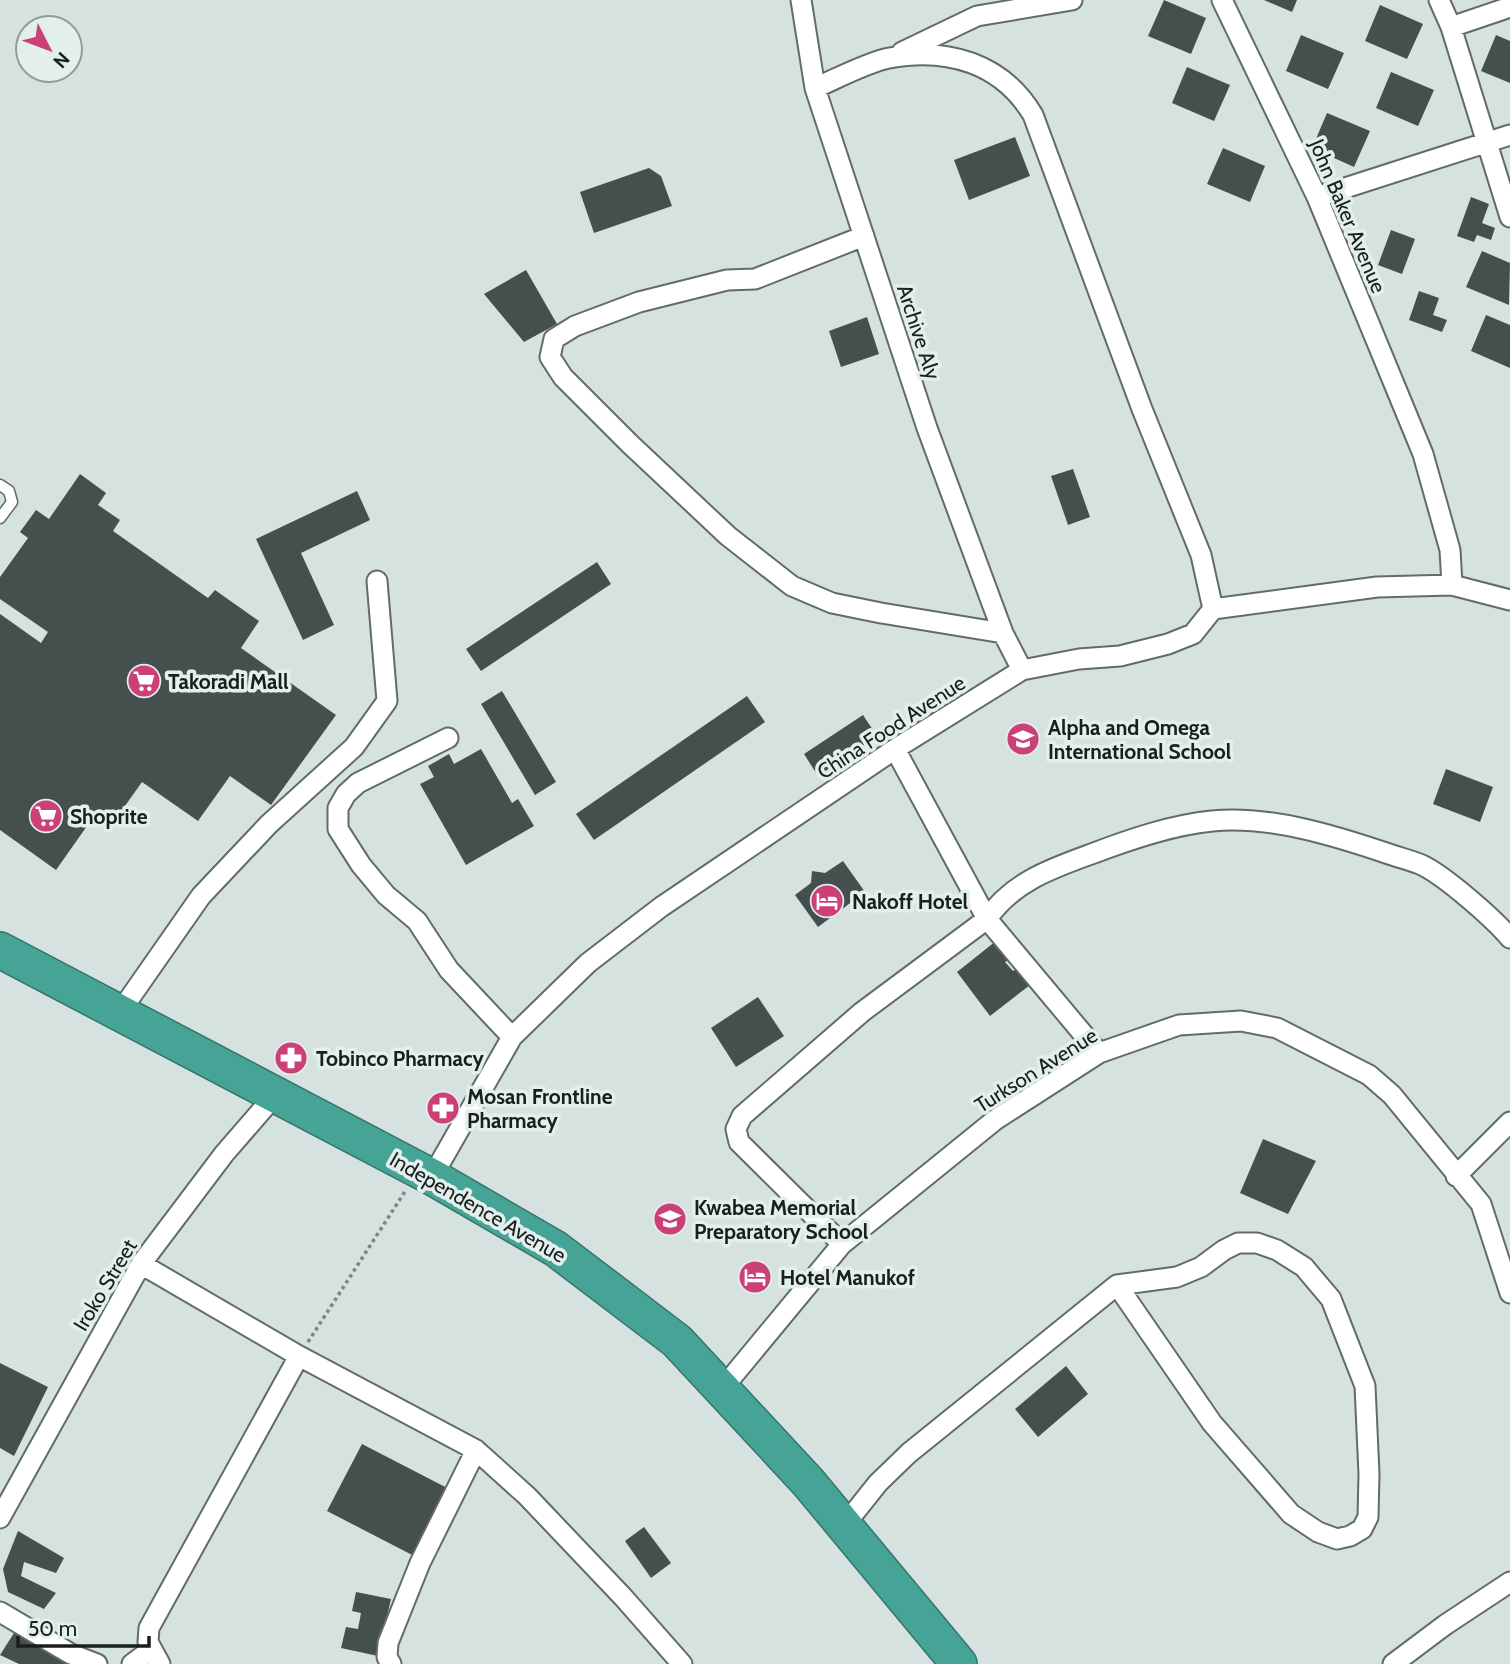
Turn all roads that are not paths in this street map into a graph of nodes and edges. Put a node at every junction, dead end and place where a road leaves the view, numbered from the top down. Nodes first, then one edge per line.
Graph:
1 (801, 0) edge
2 (1072, 0) edge
3 (1222, 0) edge
4 (1439, 0) edge
5 (1510, 8) edge
6 (1451, 27) junction
7 (888, 58) junction
8 (815, 88) junction
9 (1510, 135) edge
10 (1486, 144) junction
11 (1317, 197) junction
12 (1510, 217) edge
13 (864, 236) junction
14 (0, 485) edge
15 (0, 518) edge
16 (376, 581) dead end
17 (1452, 584) junction
18 (1510, 600) edge
19 (1213, 609) junction
20 (1003, 633) junction
21 (1021, 670) junction
22 (448, 738) dead end
23 (895, 749) junction
24 (987, 919) junction
25 (1510, 938) edge
26 (0, 950) edge
27 (120, 1012) junction
28 (512, 1037) junction
29 (1099, 1053) junction
30 (276, 1094) junction
31 (1510, 1122) edge
32 (426, 1174) junction
33 (1456, 1175) junction
34 (842, 1244) junction
35 (141, 1264) junction
36 (1117, 1285) junction
37 (1510, 1293) edge
38 (299, 1356) junction
39 (722, 1389) junction
40 (476, 1450) junction
41 (0, 1518) edge
42 (843, 1527) junction
43 (1510, 1581) edge
44 (0, 1612) edge
45 (155, 1657) edge
46 (97, 1664) edge
47 (132, 1664) edge
48 (391, 1664) edge
49 (682, 1664) edge
50 (959, 1664) edge
51 (1393, 1664) edge

1 - 8 street, Archive Aly
2 - 7 street
3 - 11 street, John Baker Avenue
4 - 6 street
5 - 6 street
6 - 10 street
7 - 8 street
7 - 19 street
8 - 13 street, Archive Aly
9 - 10 street
10 - 11 street
10 - 12 street
11 - 17 street, John Baker Avenue
13 - 20 street, Archive Aly
13 - 20 street
14 - 15 lane
16 - 27 street
17 - 18 street
17 - 19 street
19 - 21 street, China Food Avenue
20 - 21 street, Archive Aly
21 - 23 street, China Food Avenue
22 - 28 street
23 - 24 street
23 - 28 street, China Food Avenue
24 - 25 street
24 - 29 street
24 - 34 street
26 - 27 highway, Independence Avenue
27 - 30 highway, Independence Avenue
28 - 32 street, China Food Avenue
29 - 33 street, Turkson Avenue
29 - 34 street, Turkson Avenue
30 - 32 highway, Independence Avenue
30 - 35 street, Iroko Street
31 - 33 street
32 - 39 highway, Independence Avenue
33 - 37 street, Turkson Avenue
34 - 39 street, Turkson Avenue
35 - 38 street
35 - 41 street, Iroko Street
36 - 36 street
36 - 42 street
38 - 40 street
38 - 45 street
39 - 42 highway, Independence Avenue
40 - 48 street
40 - 49 street
42 - 50 highway, Independence Avenue
43 - 51 street
44 - 46 street
45 - 47 street

